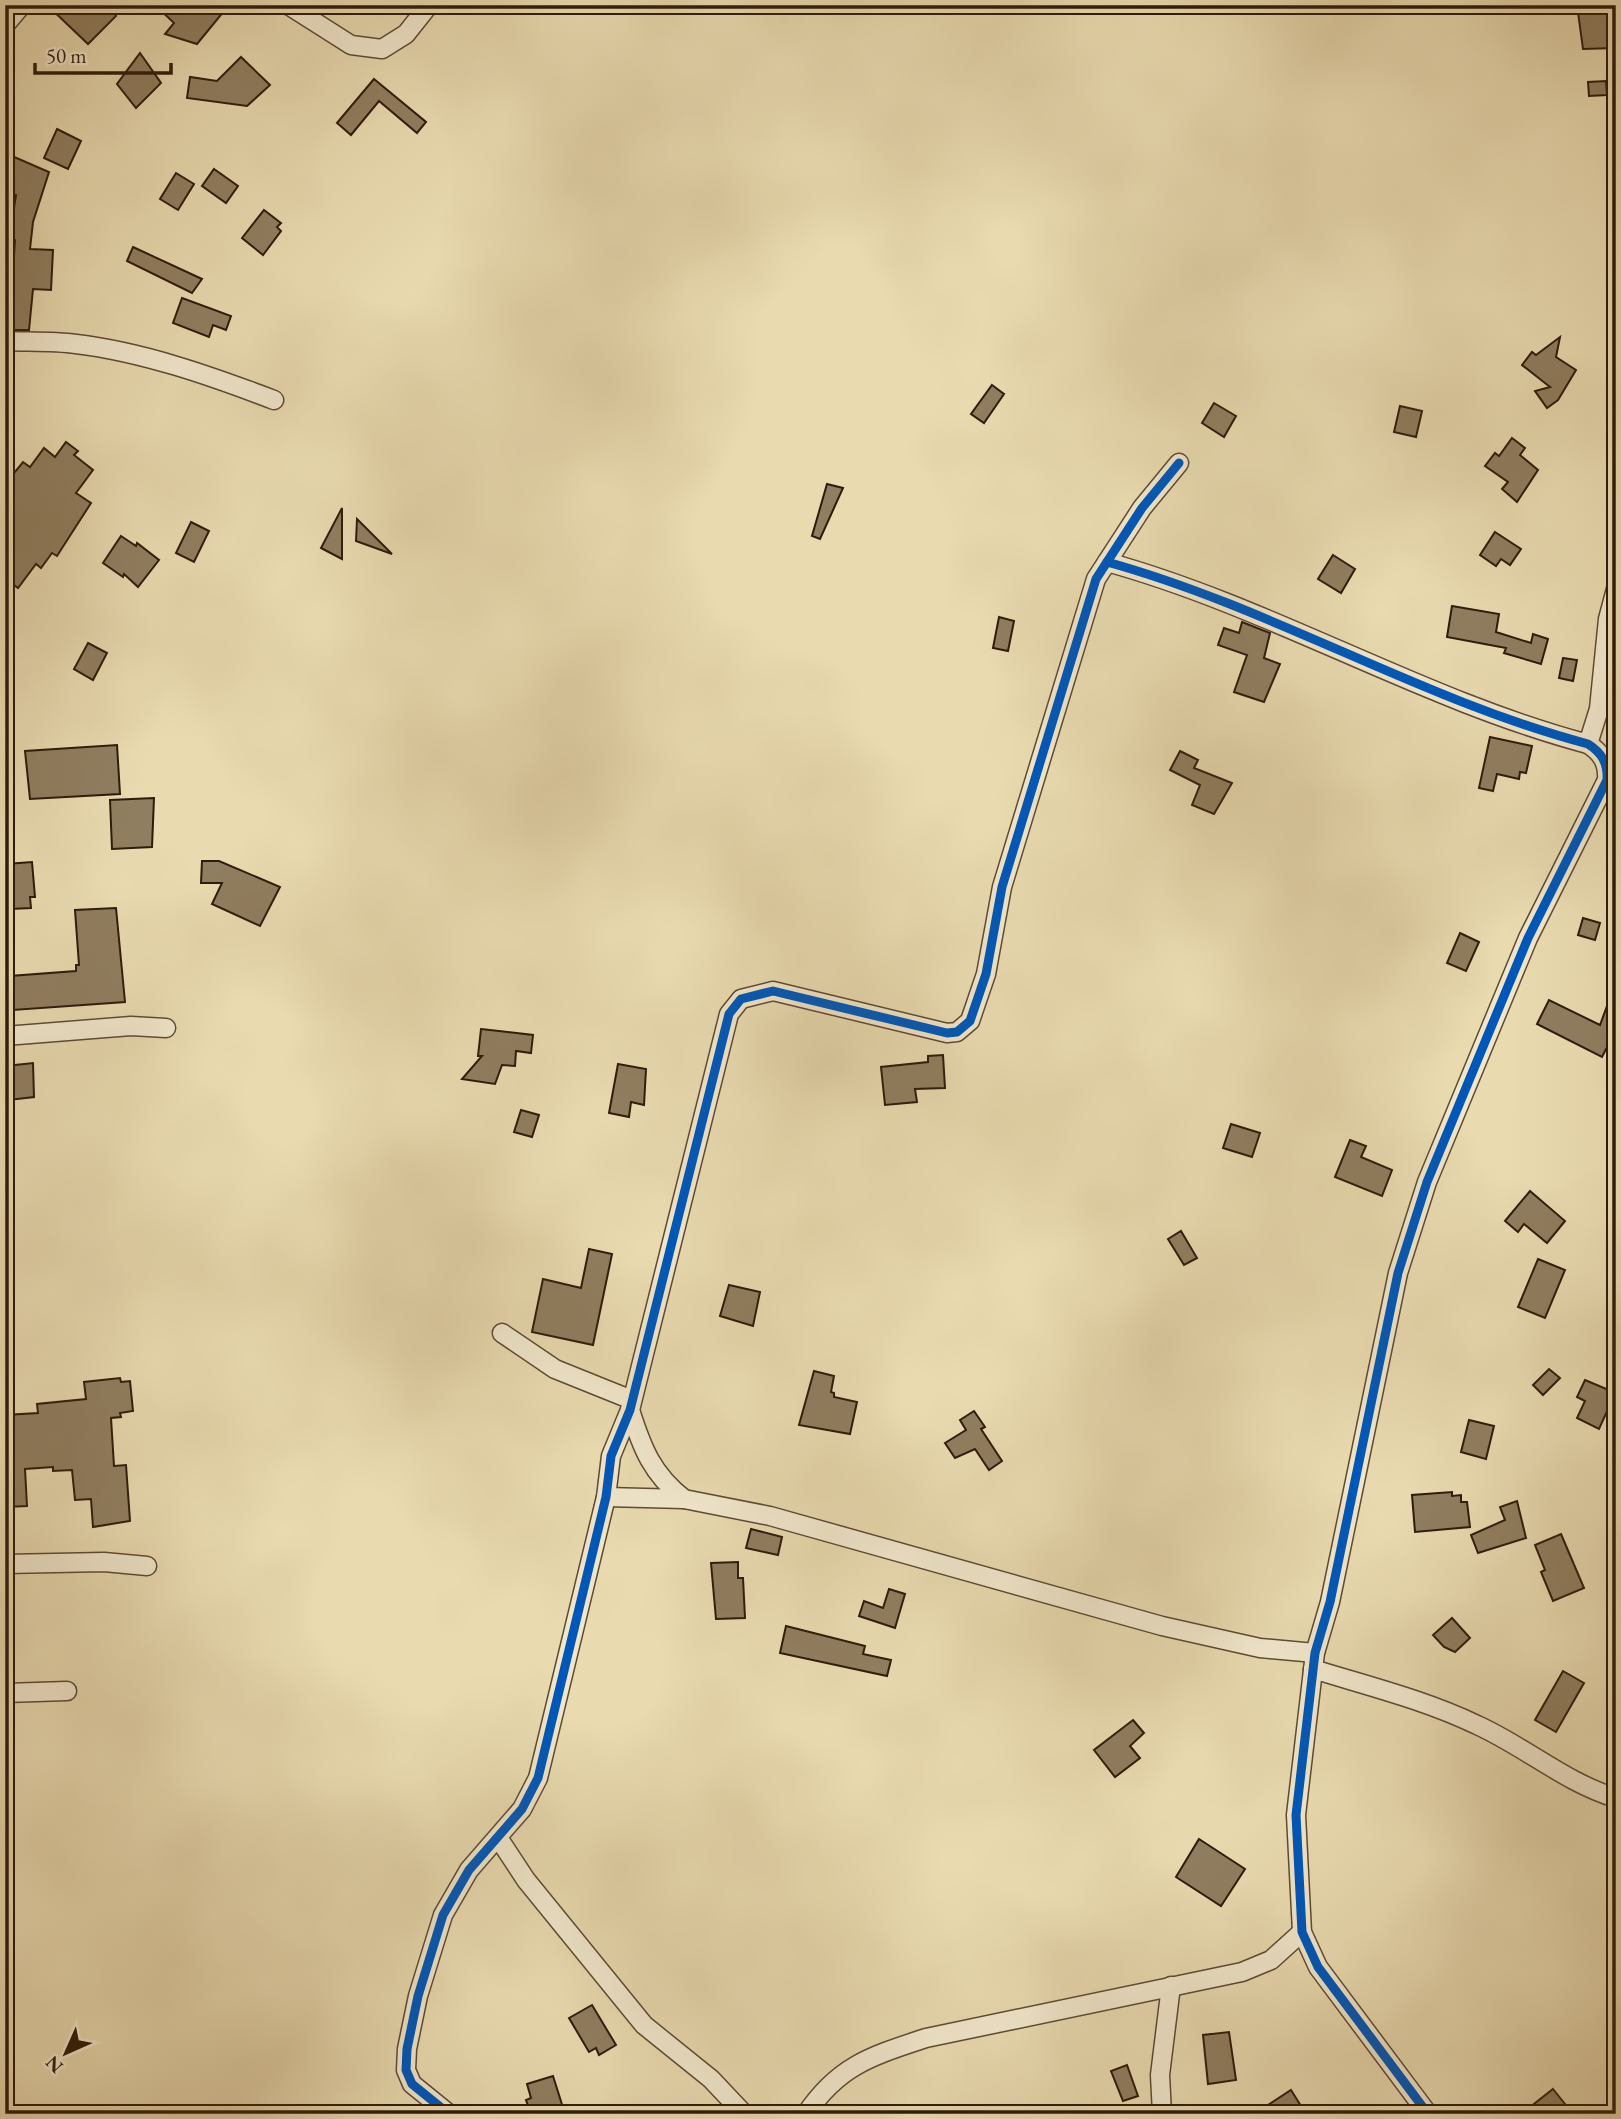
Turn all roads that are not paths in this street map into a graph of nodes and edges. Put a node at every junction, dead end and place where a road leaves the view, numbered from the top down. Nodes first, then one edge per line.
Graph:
1 (22, 5) edge
2 (288, 5) edge
3 (429, 5) edge
4 (5, 25) edge
5 (5, 341) edge
6 (274, 400) dead end
7 (1180, 463) dead end
8 (1107, 562) junction
9 (1616, 589) edge
10 (1588, 744) junction
11 (1612, 768) edge
12 (166, 1028) dead end
13 (5, 1036) edge
14 (502, 1333) dead end
15 (631, 1405) junction
16 (606, 1497) junction
17 (684, 1499) junction
18 (5, 1564) edge
19 (147, 1566) dead end
20 (1314, 1661) junction
21 (67, 1690) dead end
22 (5, 1693) edge
23 (1616, 1798) edge
24 (499, 1839) junction
25 (1302, 1933) junction
26 (1171, 1986) junction
27 (449, 2114) edge
28 (744, 2114) edge
29 (806, 2114) edge
30 (1162, 2114) edge
31 (1428, 2114) edge

1 - 4 street
2 - 3 street
5 - 6 street
7 - 8 street
8 - 10 street
8 - 15 street
9 - 10 street
10 - 11 street
11 - 20 street
12 - 13 street
14 - 15 street
15 - 16 street
15 - 17 street
16 - 17 street
16 - 24 street
17 - 20 street
18 - 19 street
20 - 23 street
20 - 25 street
21 - 22 street
24 - 27 street
24 - 28 street
25 - 26 street
25 - 31 street
26 - 29 street
26 - 30 street

